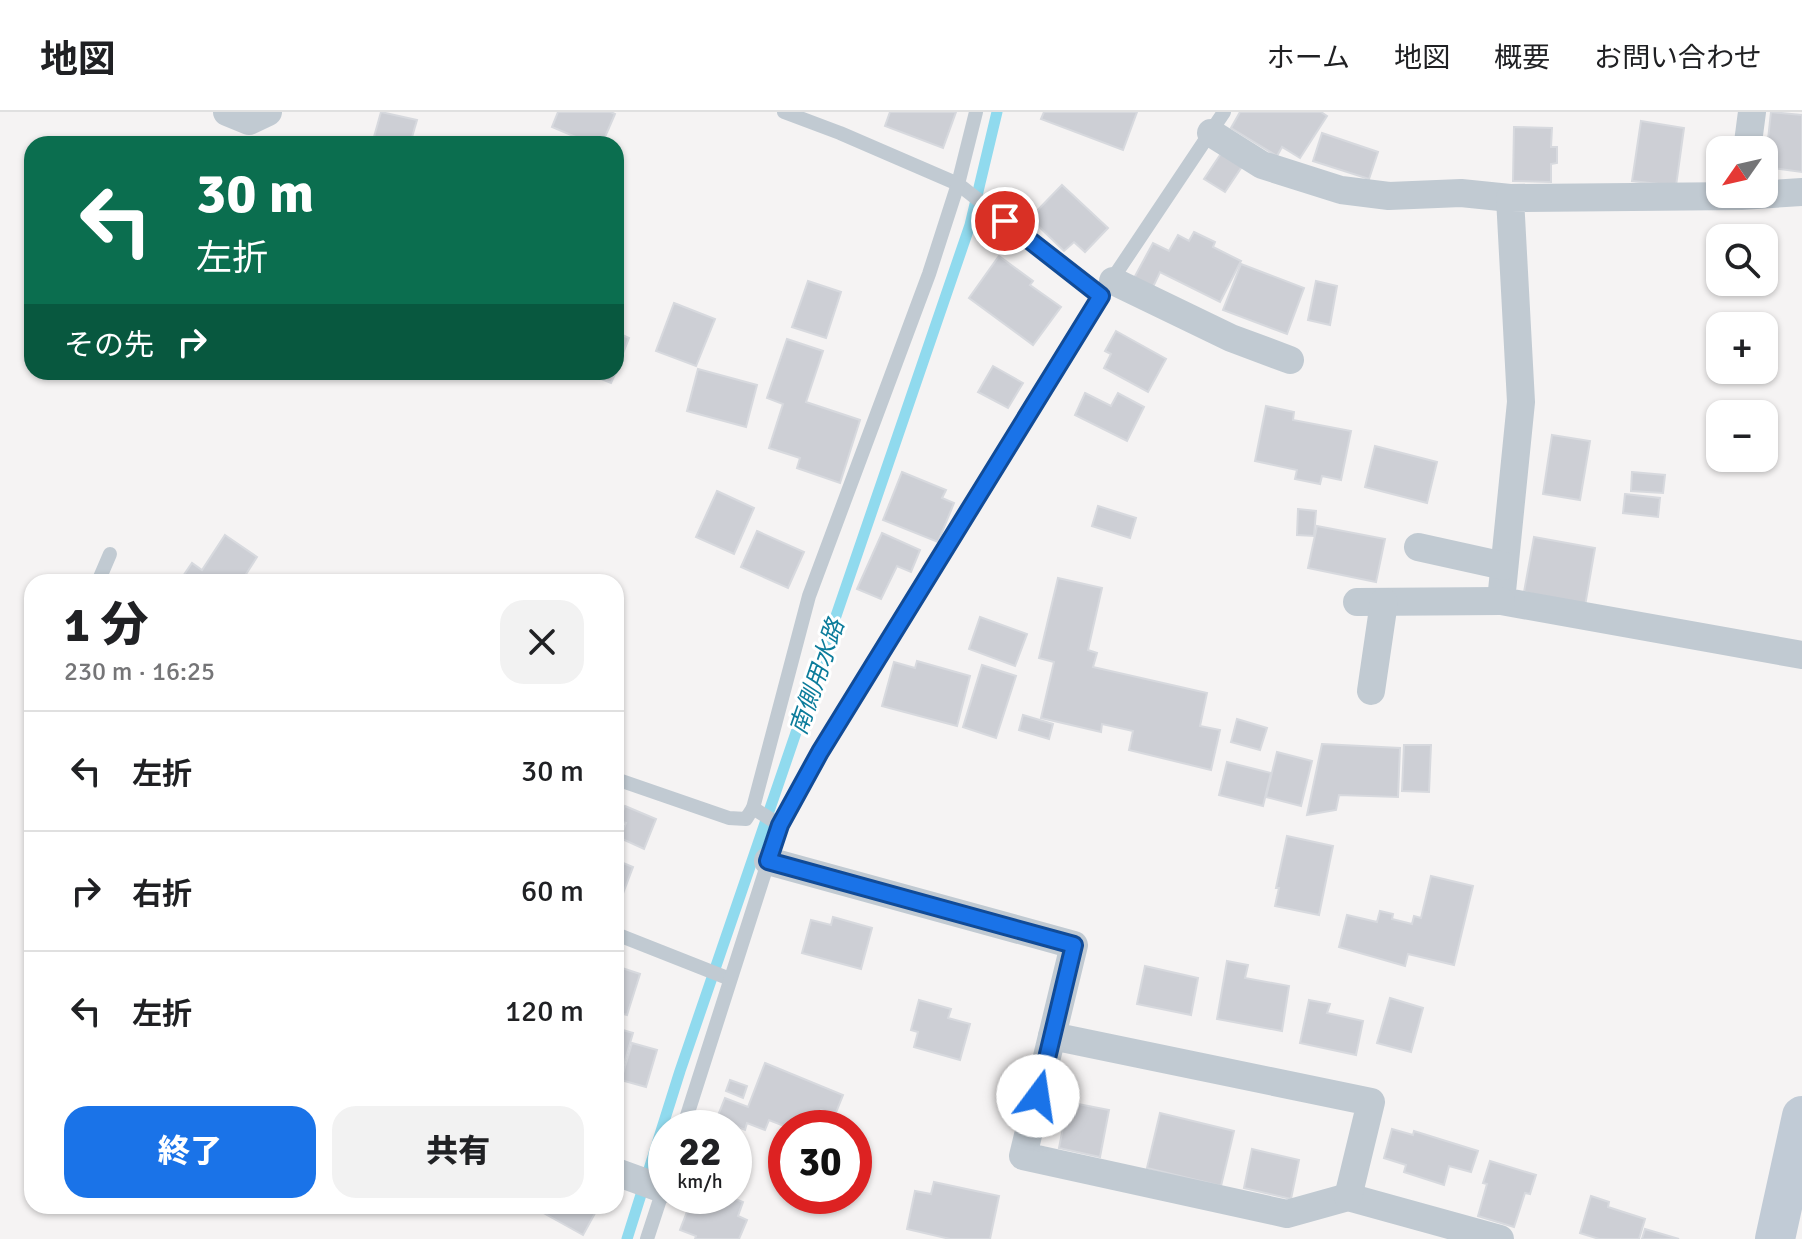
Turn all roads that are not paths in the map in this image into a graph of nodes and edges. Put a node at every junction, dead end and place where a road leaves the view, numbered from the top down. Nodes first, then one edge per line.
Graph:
1 (227, 112) edge
2 (268, 112) edge
3 (784, 112) edge
4 (976, 112) edge
5 (1752, 112) edge
6 (1218, 122) edge
7 (1749, 136) edge
8 (958, 184) junction
9 (1802, 192) edge
10 (1778, 193) edge
11 (1706, 195) edge
12 (1510, 198) junction
13 (1107, 288) junction
14 (1290, 360) dead end
15 (1418, 547) dead end
16 (110, 554) dead end
17 (1504, 566) junction
18 (101, 574) edge
19 (1501, 601) junction
20 (1802, 655) edge
21 (1371, 691) dead end
22 (624, 782) edge
23 (753, 808) junction
24 (780, 825) junction
25 (768, 861) junction
26 (624, 937) edge
27 (730, 979) junction
28 (1052, 1036) junction
29 (689, 1110) edge
30 (1802, 1116) edge
31 (624, 1174) edge
32 (648, 1180) edge
33 (1348, 1197) junction
34 (655, 1214) edge
35 (647, 1239) edge
36 (1500, 1239) edge
37 (1775, 1239) edge

1 - 2 street
3 - 8 lane
4 - 8 lane
5 - 7 street
6 - 12 street
6 - 13 lane
8 - 13 lane
8 - 23 lane
9 - 10 street
11 - 12 street
12 - 17 street
13 - 14 street
13 - 24 lane
15 - 17 street
16 - 18 lane
17 - 19 street
19 - 20 street
19 - 21 street
22 - 23 lane
23 - 24 lane
24 - 25 lane
25 - 27 lane
25 - 28 street
26 - 27 lane
27 - 29 lane
28 - 33 street
28 - 33 street
30 - 37 main road
31 - 32 street
33 - 36 street
34 - 35 lane

